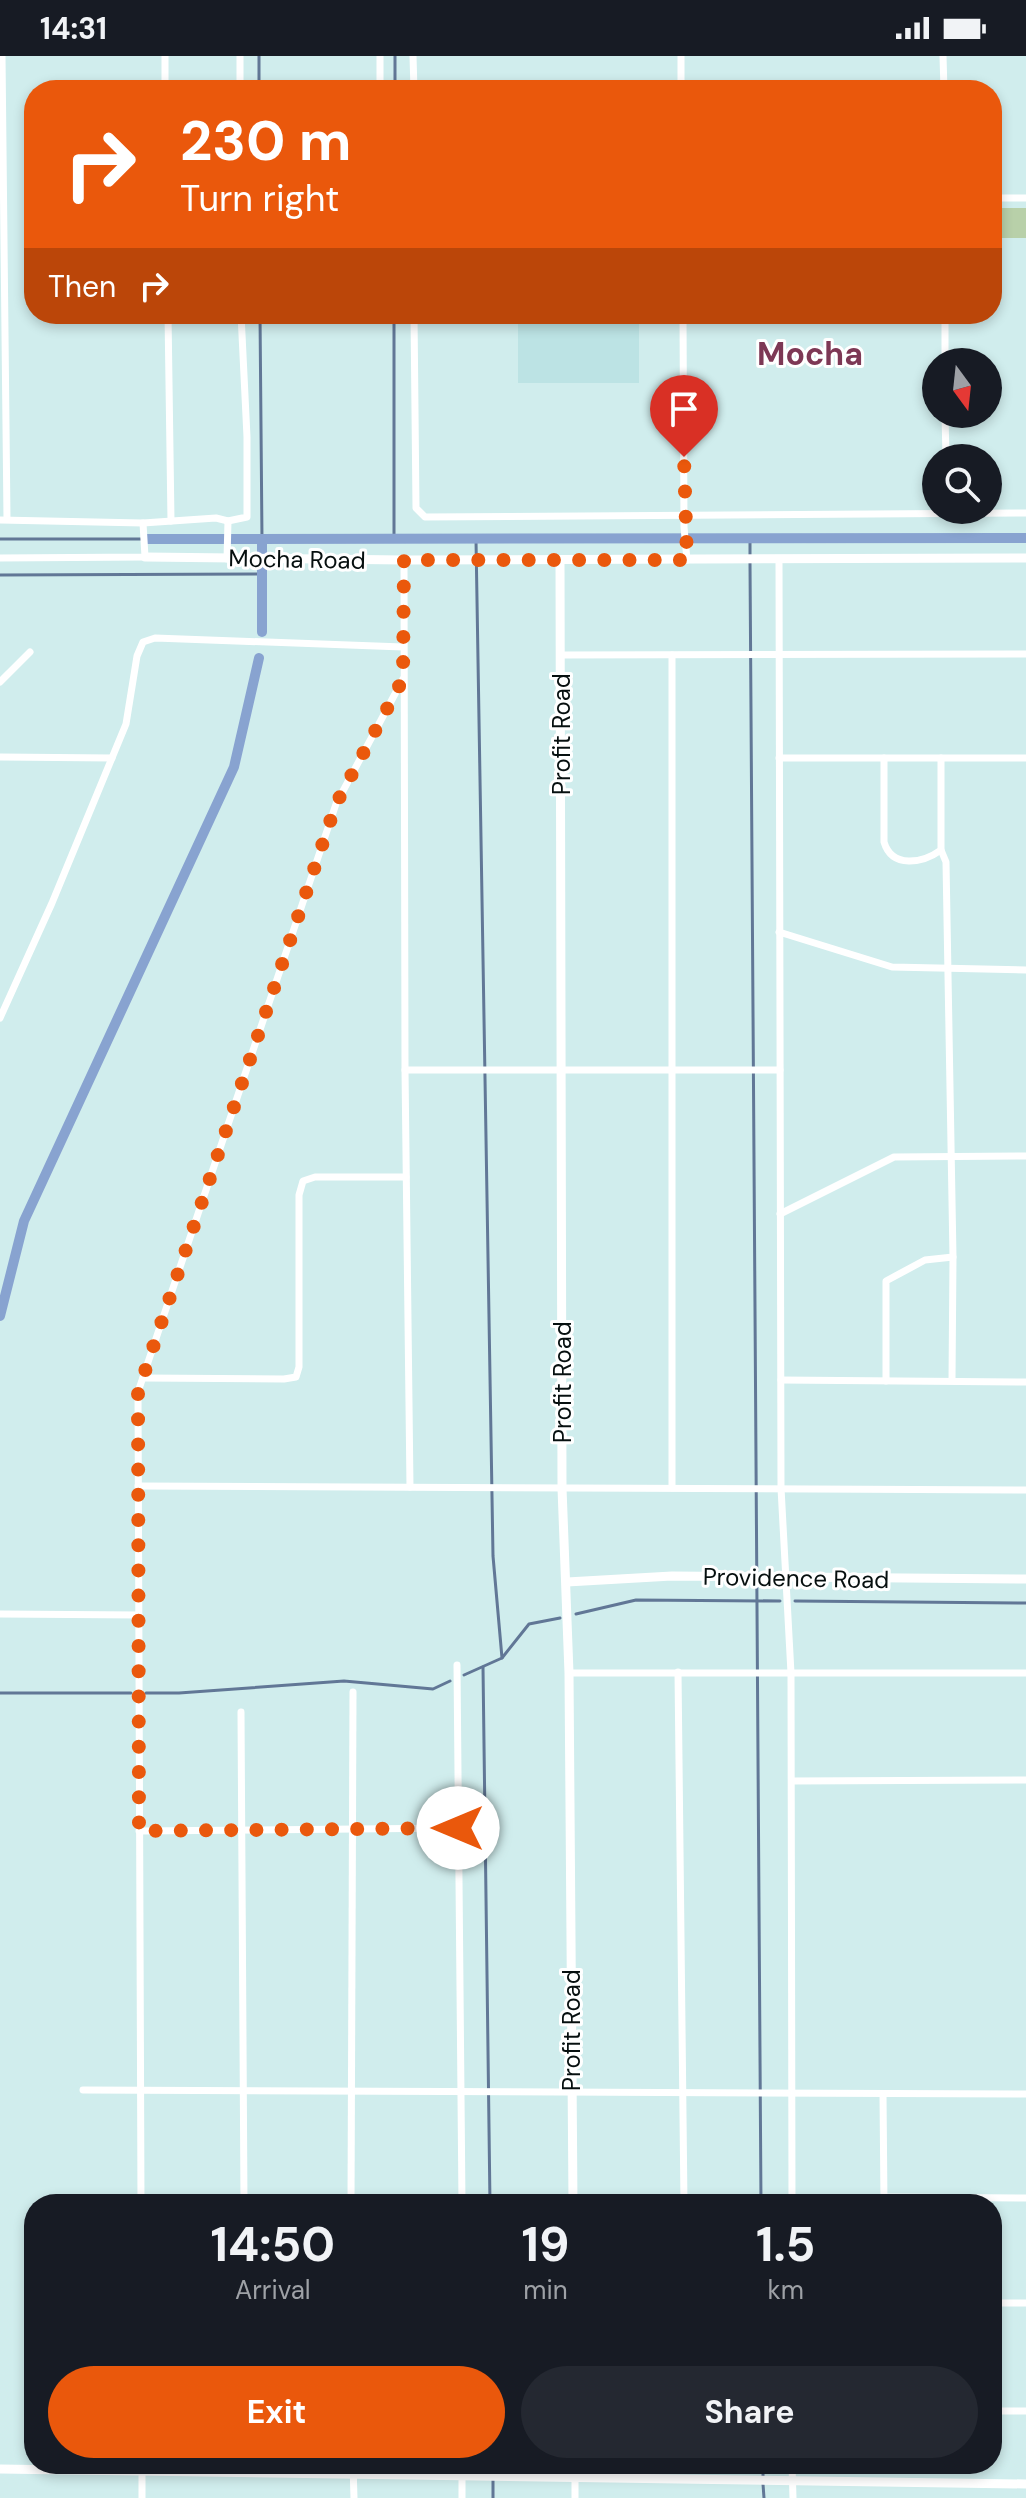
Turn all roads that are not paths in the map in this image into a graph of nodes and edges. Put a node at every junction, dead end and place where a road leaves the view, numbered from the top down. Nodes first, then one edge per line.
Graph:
1 (2, 56) edge
2 (165, 56) edge
3 (240, 56) edge
4 (380, 56) edge
5 (413, 56) edge
6 (681, 56) edge
7 (943, 56) edge
8 (165, 80) edge
9 (240, 80) edge
10 (380, 80) edge
11 (414, 80) edge
12 (681, 80) edge
13 (944, 80) edge
14 (1002, 198) edge
15 (1026, 198) edge
16 (168, 324) edge
17 (241, 324) edge
18 (414, 324) edge
19 (683, 324) edge
20 (945, 324) edge
21 (945, 348) edge
22 (922, 512) edge
23 (1002, 513) edge
24 (1026, 513) edge
25 (684, 515) junction
26 (3, 520) edge
27 (171, 521) junction
28 (228, 521) junction
29 (143, 523) junction
30 (226, 555) junction
31 (687, 555) junction
32 (145, 557) junction
33 (0, 558) edge
34 (1026, 558) edge
35 (404, 560) junction
36 (560, 560) junction
37 (779, 560) junction
38 (403, 647) junction
39 (30, 652) dead end
40 (1026, 654) edge
41 (561, 655) junction
42 (672, 655) junction
43 (780, 655) junction
44 (403, 679) junction
45 (0, 682) edge
46 (0, 757) edge
47 (112, 758) junction
48 (779, 758) junction
49 (884, 758) junction
50 (941, 758) junction
51 (1026, 758) edge
52 (941, 850) junction
53 (779, 932) junction
54 (948, 970) junction
55 (1026, 970) edge
56 (4, 1000) edge
57 (0, 1018) edge
58 (561, 1069) junction
59 (405, 1070) junction
60 (671, 1070) junction
61 (780, 1070) junction
62 (950, 1155) junction
63 (1026, 1156) edge
64 (406, 1177) junction
65 (780, 1214) junction
66 (953, 1257) junction
67 (143, 1378) junction
68 (781, 1380) junction
69 (952, 1380) junction
70 (886, 1381) junction
71 (1026, 1382) edge
72 (138, 1486) junction
73 (410, 1487) junction
74 (562, 1488) junction
75 (672, 1488) junction
76 (781, 1488) junction
77 (1026, 1490) edge
78 (787, 1578) junction
79 (1026, 1579) edge
80 (567, 1582) junction
81 (0, 1614) edge
82 (139, 1615) junction
83 (457, 1665) dead end
84 (678, 1672) junction
85 (569, 1673) junction
86 (791, 1673) junction
87 (1026, 1673) edge
88 (353, 1692) dead end
89 (241, 1712) dead end
90 (1026, 1780) edge
91 (792, 1781) junction
92 (458, 1828) junction
93 (354, 1829) junction
94 (243, 1830) junction
95 (139, 1831) junction
96 (83, 2090) dead end
97 (141, 2090) junction
98 (462, 2091) junction
99 (242, 2092) junction
100 (572, 2092) junction
101 (353, 2093) junction
102 (684, 2093) junction
103 (883, 2094) junction
104 (1026, 2094) edge
105 (792, 2095) junction
106 (141, 2194) edge
107 (244, 2194) edge
108 (351, 2194) edge
109 (462, 2194) edge
110 (573, 2194) edge
111 (684, 2194) edge
112 (792, 2194) edge
113 (884, 2194) edge
114 (1026, 2198) edge
115 (1002, 2199) edge
116 (1002, 2303) edge
117 (1026, 2303) edge
118 (1002, 2411) edge
119 (1026, 2411) edge
120 (0, 2469) edge
121 (24, 2469) edge
122 (142, 2474) edge
123 (353, 2474) edge
124 (444, 2474) edge
125 (792, 2474) edge
126 (462, 2475) junction
127 (575, 2477) junction
128 (792, 2480) junction
129 (1026, 2484) edge
130 (142, 2498) edge
131 (354, 2498) edge
132 (462, 2498) edge
133 (575, 2498) edge
134 (793, 2498) edge

1 - 26 street
2 - 8 street
3 - 9 street
4 - 10 street
5 - 11 street
6 - 12 street
7 - 13 street
14 - 15 street
16 - 27 street
17 - 28 street
18 - 25 street
19 - 25 street
20 - 21 street
22 - 25 street
23 - 24 street
25 - 31 street
26 - 29 street
27 - 28 street
27 - 29 street
28 - 30 street
29 - 32 street
30 - 32 street, Mocha Road
30 - 35 street, Mocha Road
31 - 36 street, Mocha Road
31 - 37 street, Mocha Road
32 - 33 street, Mocha Road
34 - 37 street, Mocha Road
35 - 36 street, Mocha Road
35 - 38 street
36 - 41 street, Profit Road
37 - 43 street
38 - 44 street
38 - 47 street
39 - 45 street
40 - 43 street
41 - 42 street
41 - 58 street, Profit Road
42 - 43 street
42 - 60 street
43 - 48 street
44 - 59 street
44 - 67 street
46 - 47 street
47 - 56 street
48 - 49 street
48 - 53 street
49 - 50 street
49 - 52 street
50 - 51 street
50 - 52 street
52 - 54 street
53 - 54 street
53 - 61 street
54 - 55 street
54 - 62 street
56 - 57 street
58 - 59 street
58 - 60 street
58 - 74 street, Profit Road
59 - 64 street
60 - 61 street
60 - 75 street
61 - 65 street
62 - 63 street
62 - 65 street
62 - 66 street
64 - 67 street
64 - 73 street
65 - 68 street
66 - 69 street
66 - 70 street
67 - 72 street
68 - 70 street
68 - 76 street
69 - 70 street
69 - 71 street
72 - 73 street
72 - 82 street
73 - 74 street
74 - 75 street
74 - 80 street, Profit Road
75 - 76 street
76 - 77 street
76 - 78 street
78 - 79 street, Providence Road
78 - 80 street, Providence Road
78 - 86 street
80 - 85 street, Profit Road
81 - 82 street
82 - 95 street
83 - 92 street
84 - 85 street
84 - 86 street
84 - 102 street
85 - 100 street, Profit Road
86 - 87 street
86 - 91 street
88 - 93 street
89 - 94 street
90 - 91 street
91 - 105 street
92 - 93 street
92 - 98 street
93 - 94 street
93 - 101 street
94 - 95 street
94 - 99 street
95 - 97 street
96 - 97 street
97 - 99 street
97 - 106 street
98 - 100 street
98 - 101 street
98 - 109 street
99 - 101 street
99 - 107 street
100 - 102 street
100 - 110 street, Profit Road
101 - 108 street
102 - 105 street
102 - 111 street
103 - 104 street
103 - 105 street
103 - 113 street
105 - 112 street
114 - 115 street
116 - 117 street
118 - 119 street
120 - 121 street
122 - 130 street
123 - 131 street
124 - 126 street
125 - 128 street
126 - 127 street
126 - 132 street
127 - 128 street
127 - 133 street
128 - 129 street
128 - 134 street

